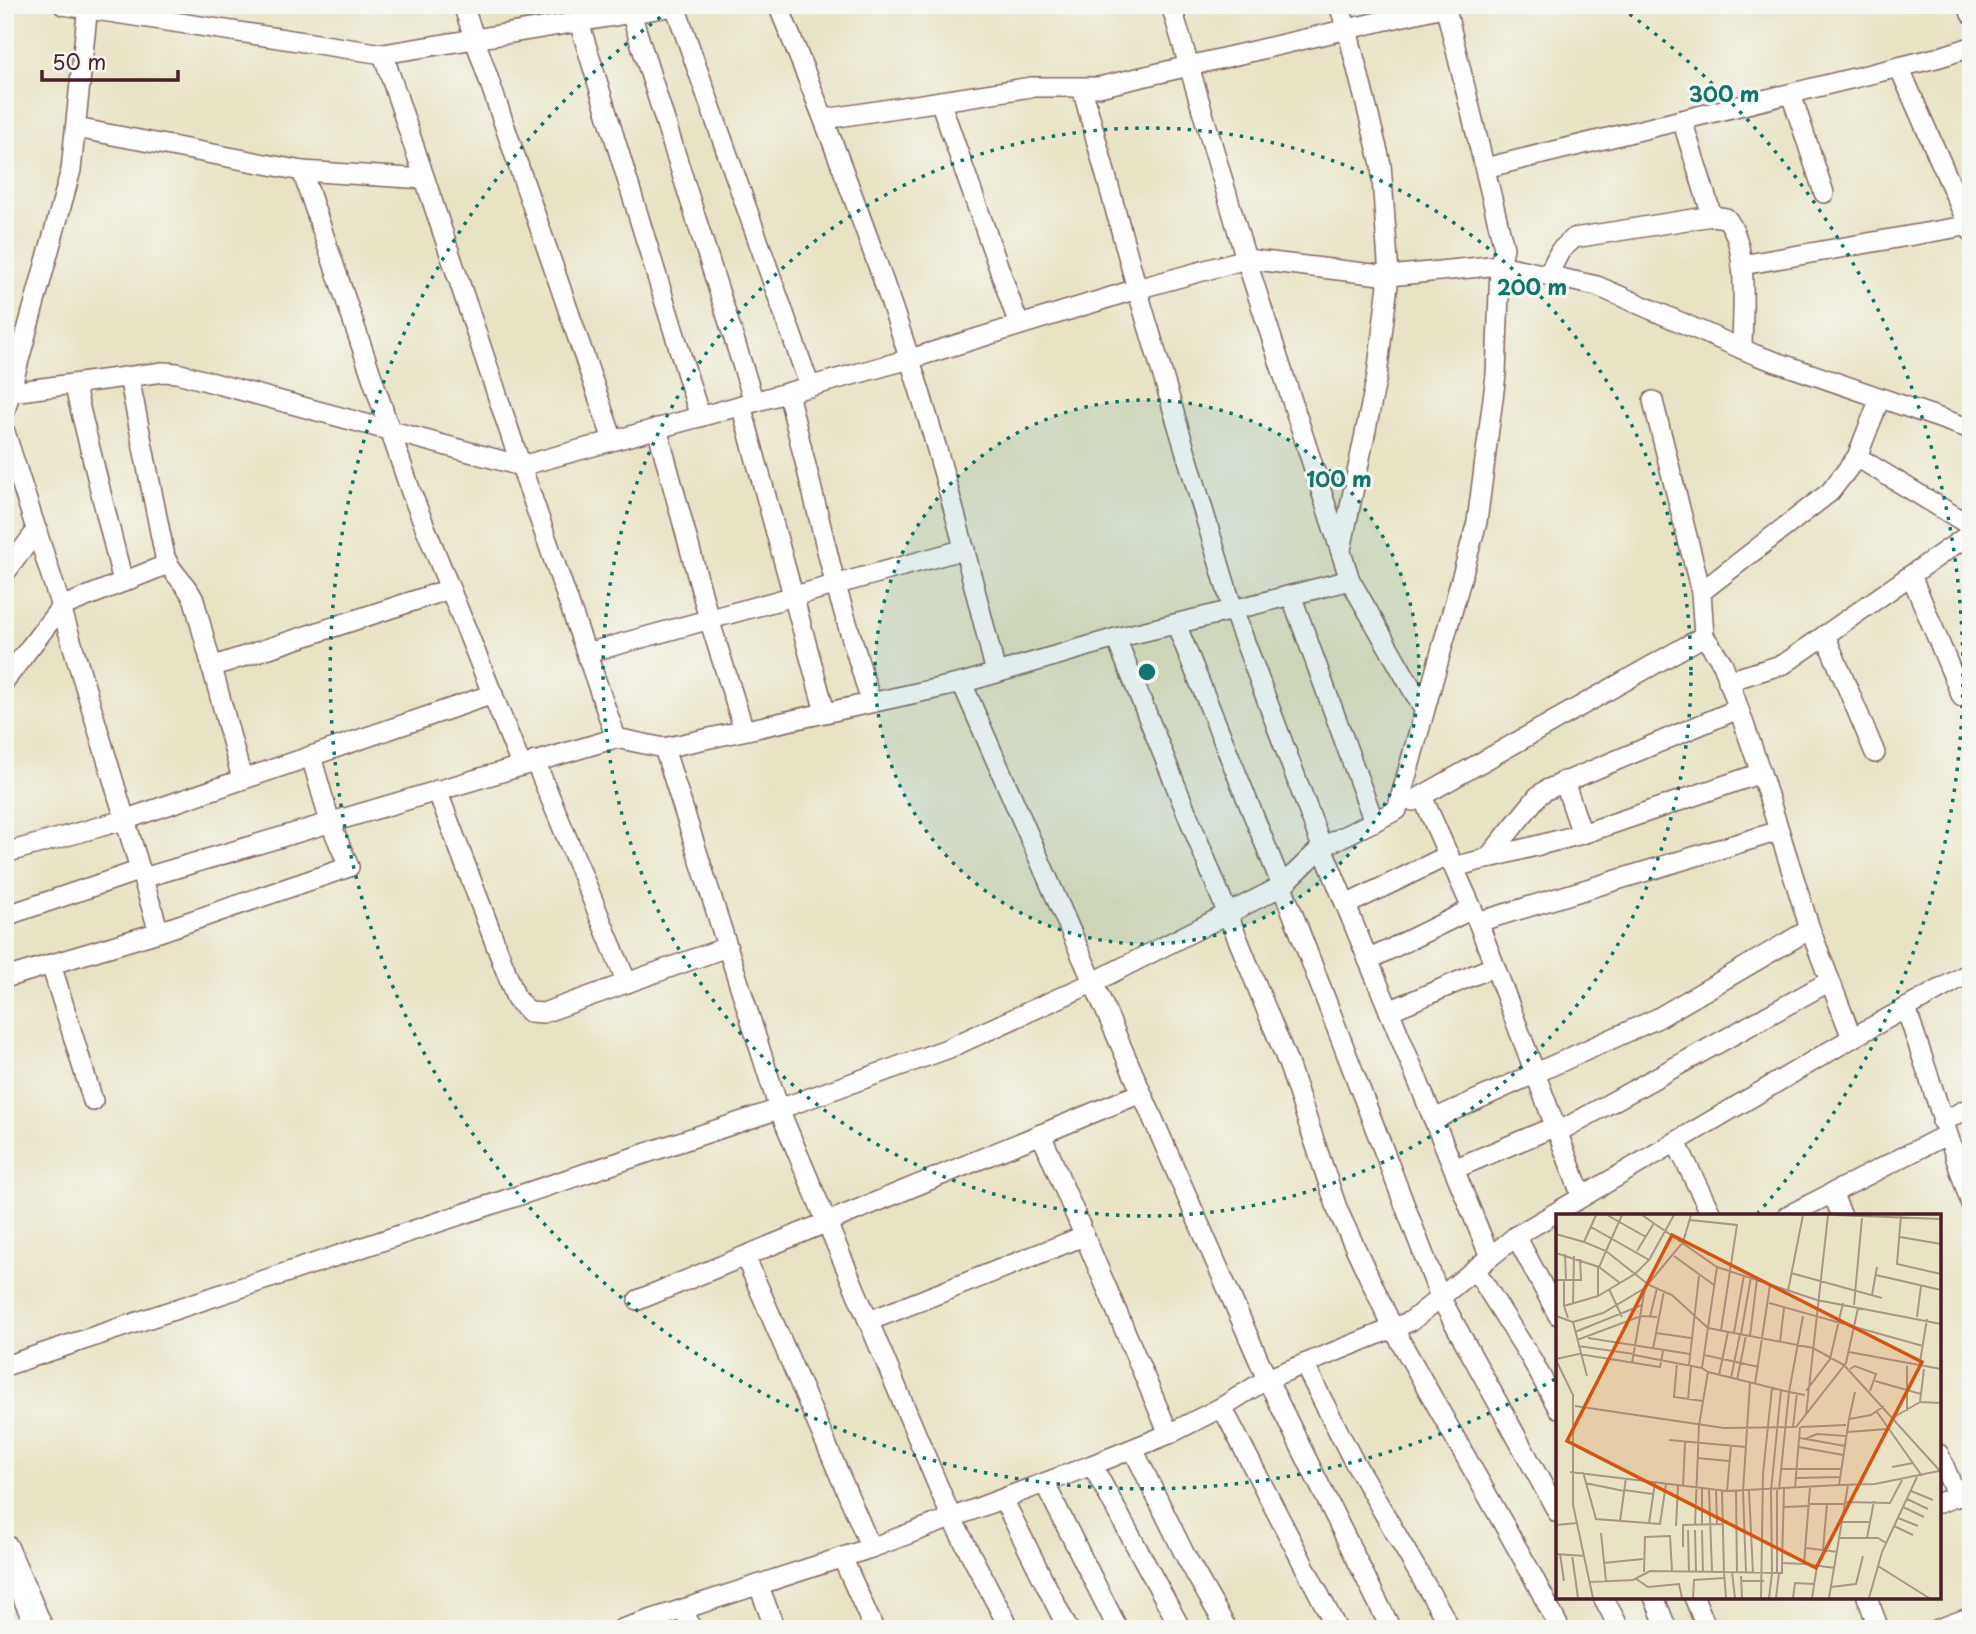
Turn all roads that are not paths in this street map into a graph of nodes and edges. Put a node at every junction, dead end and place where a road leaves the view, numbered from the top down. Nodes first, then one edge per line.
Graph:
1 (63, 5) edge
2 (463, 5) edge
3 (778, 5) edge
4 (1171, 5) edge
5 (1339, 5) edge
6 (1968, 5) edge
7 (678, 6) edge
8 (1447, 6) edge
9 (89, 7) edge
10 (631, 13) junction
11 (1971, 14) edge
12 (579, 22) junction
13 (1347, 29) junction
14 (474, 39) junction
15 (1971, 47) edge
16 (383, 54) junction
17 (1188, 66) junction
18 (1899, 67) junction
19 (1083, 88) junction
20 (1791, 94) junction
21 (940, 101) junction
22 (825, 119) junction
23 (1682, 120) junction
24 (76, 128) junction
25 (1485, 168) junction
26 (302, 171) junction
27 (425, 179) junction
28 (1824, 193) dead end
29 (1712, 216) junction
30 (1970, 227) edge
31 (1246, 259) junction
32 (1500, 265) junction
33 (1742, 265) junction
34 (1548, 275) junction
35 (1389, 276) junction
36 (1138, 289) junction
37 (1019, 326) junction
38 (1742, 349) junction
39 (910, 359) junction
40 (129, 377) junction
41 (74, 384) junction
42 (810, 387) junction
43 (8, 391) edge
44 (788, 393) junction
45 (1880, 398) junction
46 (1653, 401) dead end
47 (748, 404) junction
48 (5, 411) edge
49 (700, 416) junction
50 (657, 428) junction
51 (388, 429) junction
52 (1971, 429) edge
53 (5, 432) edge
54 (613, 440) junction
55 (1857, 457) junction
56 (522, 466) junction
57 (1971, 526) edge
58 (37, 530) junction
59 (1971, 533) edge
60 (965, 549) junction
61 (1340, 553) junction
62 (168, 564) junction
63 (5, 573) edge
64 (1911, 575) junction
65 (1350, 580) junction
66 (122, 582) junction
67 (835, 583) junction
68 (450, 589) junction
69 (1701, 592) junction
70 (794, 595) junction
71 (1291, 595) junction
72 (61, 607) junction
73 (1233, 610) junction
74 (709, 619) junction
75 (1176, 624) junction
76 (1825, 635) junction
77 (1704, 636) junction
78 (1116, 638) junction
79 (587, 653) junction
80 (211, 667) junction
81 (996, 673) junction
82 (5, 680) edge
83 (1728, 681) junction
84 (962, 682) junction
85 (493, 694) junction
86 (1962, 696) dead end
87 (871, 702) junction
88 (1423, 708) junction
89 (1738, 709) junction
90 (825, 712) junction
91 (744, 730) junction
92 (616, 738) junction
93 (664, 748) junction
94 (1875, 753) dead end
95 (311, 756) junction
96 (528, 763) junction
97 (1760, 773) junction
98 (242, 779) junction
99 (1564, 781) junction
100 (437, 790) junction
101 (1422, 796) junction
102 (1397, 810) junction
103 (124, 820) junction
104 (330, 822) junction
105 (1374, 822) junction
106 (1779, 831) junction
107 (1582, 834) junction
108 (1322, 847) junction
109 (5, 853) edge
110 (1487, 859) junction
111 (1452, 861) junction
112 (142, 874) junction
113 (1282, 886) junction
114 (1346, 905) junction
115 (1229, 913) junction
116 (5, 916) edge
117 (1475, 916) junction
118 (1810, 929) junction
119 (159, 932) junction
120 (727, 947) junction
121 (1368, 960) junction
122 (51, 964) junction
123 (1495, 966) junction
124 (1971, 972) edge
125 (5, 978) edge
126 (1830, 981) junction
127 (627, 983) junction
128 (1092, 983) junction
129 (1906, 1008) junction
130 (1389, 1011) junction
131 (1852, 1038) junction
132 (1536, 1074) junction
133 (1141, 1093) junction
134 (93, 1101) dead end
135 (1971, 1107) edge
136 (779, 1110) junction
137 (1433, 1119) junction
138 (1944, 1128) junction
139 (1557, 1129) junction
140 (1041, 1135) junction
141 (1676, 1142) junction
142 (1454, 1169) junction
143 (1832, 1192) junction
144 (1582, 1197) junction
145 (1971, 1204) edge
146 (1711, 1214) edge
147 (1791, 1214) edge
148 (1841, 1214) edge
149 (828, 1222) junction
150 (1084, 1236) junction
151 (1516, 1236) junction
152 (745, 1256) junction
153 (1482, 1263) junction
154 (1440, 1297) junction
155 (638, 1300) dead end
156 (1556, 1311) edge
157 (869, 1321) junction
158 (1393, 1328) junction
159 (1304, 1364) junction
160 (5, 1366) edge
161 (1267, 1379) junction
162 (1556, 1404) edge
163 (1222, 1408) junction
164 (1169, 1434) junction
165 (1133, 1449) junction
166 (1941, 1459) edge
167 (1092, 1465) junction
168 (1045, 1483) junction
169 (1955, 1497) edge
170 (1003, 1499) junction
171 (1556, 1509) edge
172 (952, 1519) junction
173 (5, 1548) edge
174 (871, 1548) junction
175 (842, 1557) junction
176 (759, 1586) junction
177 (1604, 1599) edge
178 (1655, 1599) edge
179 (1695, 1599) edge
180 (1868, 1599) edge
181 (684, 1609) junction
182 (1970, 1618) edge
183 (40, 1629) edge
184 (622, 1629) edge
185 (691, 1629) edge
186 (775, 1629) edge
187 (874, 1629) edge
188 (1010, 1629) edge
189 (1068, 1629) edge
190 (1118, 1629) edge
191 (1181, 1629) edge
192 (1227, 1629) edge
193 (1337, 1629) edge
194 (1391, 1629) edge
195 (1451, 1629) edge
196 (1560, 1629) edge
197 (1620, 1629) edge
198 (1667, 1629) edge
199 (1707, 1629) edge
200 (1879, 1629) edge
201 (1938, 1629) edge

1 - 9 street
2 - 14 street
3 - 22 street
4 - 17 street
5 - 13 street
6 - 11 street
7 - 10 street
7 - 42 street
8 - 13 street
8 - 25 street
9 - 16 street
9 - 24 street
10 - 12 street
10 - 47 street
12 - 14 street
12 - 49 street
13 - 17 street
13 - 35 street
14 - 16 street
14 - 54 street
15 - 18 street
16 - 27 street
17 - 19 street
17 - 31 street
18 - 20 street
18 - 30 street
19 - 21 street
19 - 36 street
20 - 23 street
20 - 28 street
21 - 22 street
21 - 37 street
22 - 39 street
23 - 25 street
23 - 29 street
24 - 26 street
24 - 43 street
25 - 32 street
26 - 27 street
26 - 51 street
27 - 56 street
29 - 33 street
29 - 34 street
30 - 33 street
31 - 35 street
31 - 36 street
31 - 61 street
32 - 34 street
32 - 35 street
32 - 88 street
33 - 38 street
34 - 38 street
35 - 61 street
36 - 37 street
36 - 73 street
37 - 39 street
38 - 45 street
39 - 42 street
39 - 60 street
40 - 41 street
40 - 51 street
40 - 62 street
41 - 43 street
41 - 66 street
42 - 44 street
43 - 48 street
44 - 47 street
44 - 67 street
45 - 52 street
45 - 55 street
46 - 69 street
47 - 49 street
47 - 70 street
49 - 50 street
50 - 54 street
50 - 74 street
51 - 56 street
51 - 68 street
53 - 58 street
54 - 56 street
55 - 57 street
55 - 69 street
56 - 79 street
58 - 63 street
58 - 72 street
59 - 64 street
60 - 67 street
60 - 81 street
61 - 65 street
62 - 66 street
62 - 80 street
64 - 76 street
64 - 86 street
65 - 71 street
65 - 88 street
66 - 72 street
67 - 70 street
67 - 87 street
68 - 80 street
68 - 85 street
69 - 77 street
70 - 74 street
70 - 90 street
71 - 73 street
71 - 105 street
72 - 82 street
72 - 103 street
73 - 75 street
73 - 108 street
74 - 79 street
74 - 91 street
75 - 78 street
75 - 113 street
76 - 83 street
76 - 94 street
77 - 83 street
77 - 101 street
78 - 81 street
78 - 115 street
79 - 92 street
80 - 98 street
81 - 84 street
83 - 89 street
84 - 87 street
84 - 128 street
85 - 95 street
85 - 96 street
87 - 90 street
88 - 102 street
89 - 97 street
89 - 99 street
90 - 91 street
91 - 93 street
92 - 93 street
92 - 96 street
93 - 120 street
95 - 98 street
95 - 104 street
96 - 100 street
96 - 127 street
97 - 106 street
97 - 107 street
98 - 103 street
99 - 107 street
99 - 110 street
100 - 104 street
100 - 127 street
101 - 102 street
101 - 111 street
102 - 105 street
103 - 109 street
103 - 112 street
104 - 112 street
104 - 119 street
105 - 108 street
106 - 117 street
106 - 118 street
107 - 110 street
108 - 113 street
108 - 114 street
110 - 111 street
111 - 114 street
111 - 117 street
112 - 116 street
112 - 119 street
113 - 115 street
113 - 154 street
114 - 121 street
115 - 128 street
115 - 158 street
117 - 121 street
117 - 123 street
118 - 126 street
118 - 132 street
119 - 122 street
120 - 127 street
120 - 136 street
121 - 130 street
122 - 125 street
122 - 134 street
123 - 130 street
123 - 132 street
124 - 129 street
126 - 131 street
126 - 139 street
128 - 133 street
128 - 136 street
129 - 131 street
129 - 138 street
130 - 137 street
131 - 141 street
132 - 137 street
132 - 139 street
133 - 140 street
133 - 161 street
135 - 138 street
136 - 149 street
136 - 160 street
137 - 142 street
138 - 143 street
138 - 145 street
139 - 142 street
139 - 144 street
140 - 149 street
140 - 150 street
141 - 144 street
141 - 146 street
142 - 153 street
143 - 147 street
143 - 148 street
144 - 151 street
149 - 152 street
149 - 157 street
150 - 157 street
150 - 164 street
151 - 153 street
151 - 156 street
152 - 155 street
152 - 174 street
153 - 154 street
153 - 162 street
154 - 158 street
154 - 171 street
157 - 172 street
158 - 159 street
158 - 196 street
159 - 161 street
159 - 195 street
161 - 163 street
161 - 194 street
163 - 164 street
163 - 193 street
164 - 165 street
165 - 167 street
165 - 192 street
166 - 169 street
167 - 168 street
167 - 191 street
168 - 170 street
168 - 190 street
170 - 172 street
170 - 189 street
172 - 174 street
172 - 188 street
173 - 183 street
174 - 175 street
175 - 176 street
175 - 187 street
176 - 181 street
176 - 186 street
177 - 197 street
178 - 198 street
179 - 199 street
180 - 200 street
181 - 184 street
181 - 185 street
182 - 201 street

